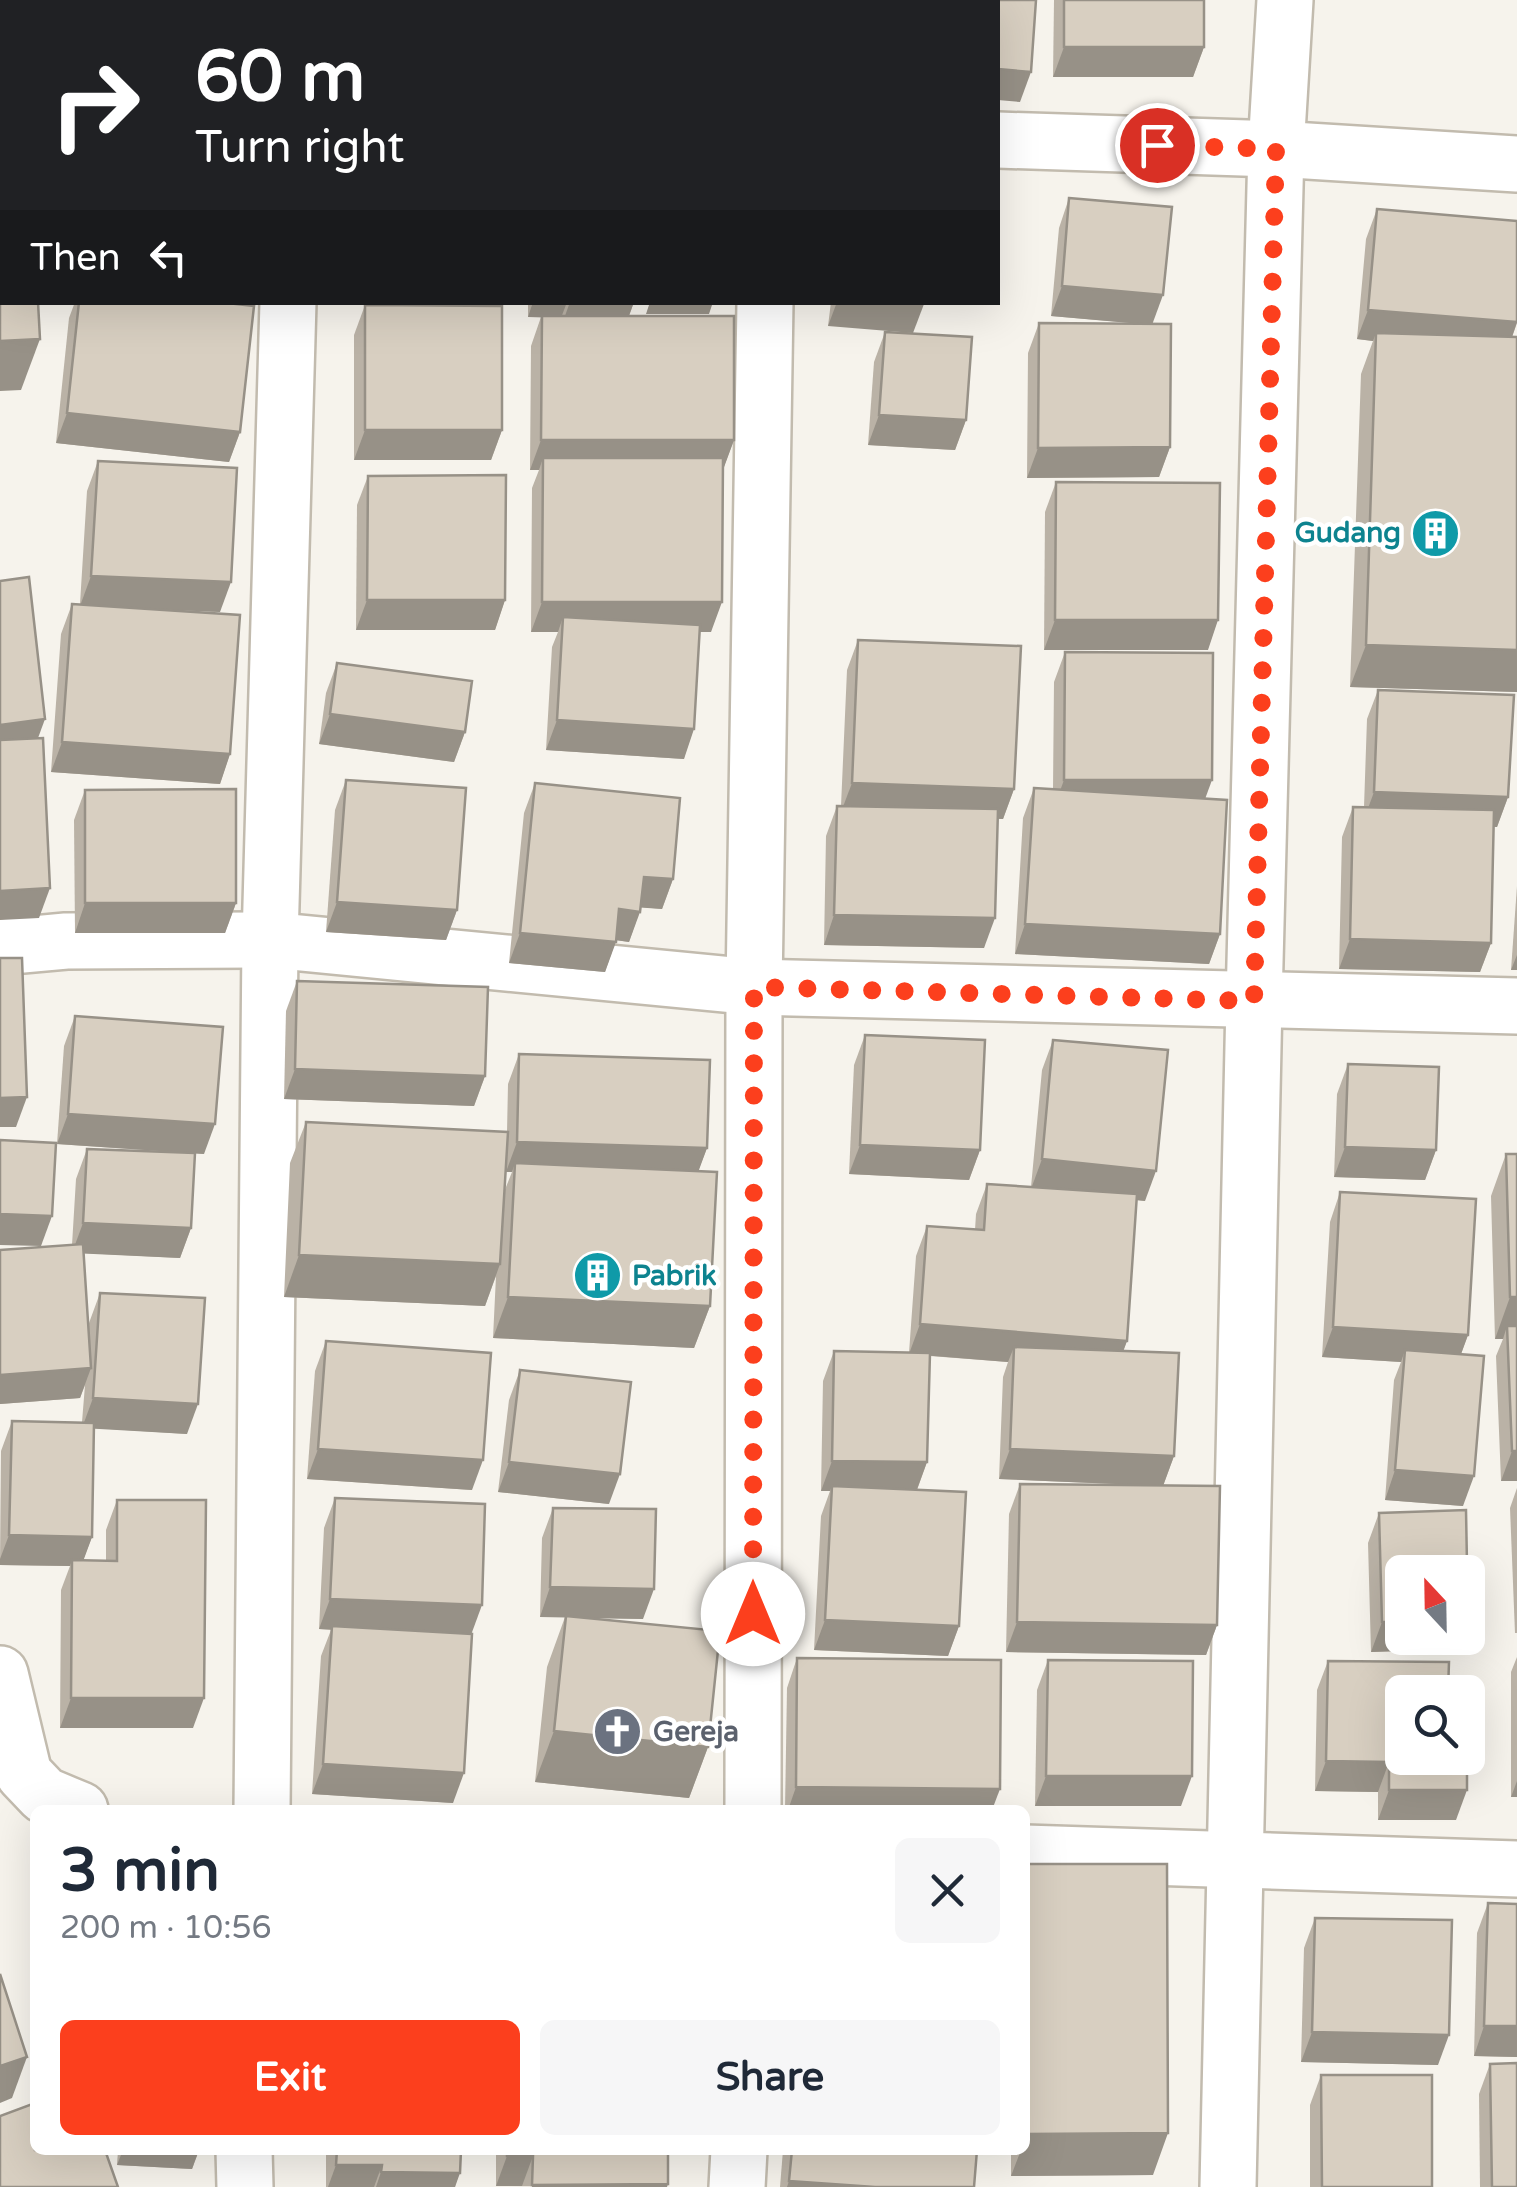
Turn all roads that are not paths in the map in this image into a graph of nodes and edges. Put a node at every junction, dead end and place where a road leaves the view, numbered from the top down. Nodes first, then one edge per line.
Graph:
1 (1285, 0) edge
2 (1000, 140) edge
3 (1276, 149) junction
4 (1517, 164) edge
5 (288, 305) edge
6 (765, 305) edge
7 (270, 940) junction
8 (0, 948) edge
9 (754, 987) junction
10 (1254, 1001) junction
11 (1517, 1006) edge
12 (0, 1674) edge
13 (69, 1805) edge
14 (262, 1805) edge
15 (753, 1805) edge
16 (1030, 1852) edge
17 (1233, 1862) junction
18 (1517, 1870) edge
19 (244, 2155) edge
20 (739, 2155) edge
21 (245, 2187) edge
22 (737, 2187) edge
23 (1228, 2187) edge

1 - 3 street
2 - 3 street
3 - 4 street
3 - 10 street
5 - 7 street
6 - 9 street
7 - 8 street
7 - 9 street
7 - 14 street
9 - 10 street
9 - 15 street
10 - 11 street
10 - 17 street
12 - 13 street
16 - 17 street
17 - 18 street
17 - 23 street
19 - 21 street
20 - 22 street

